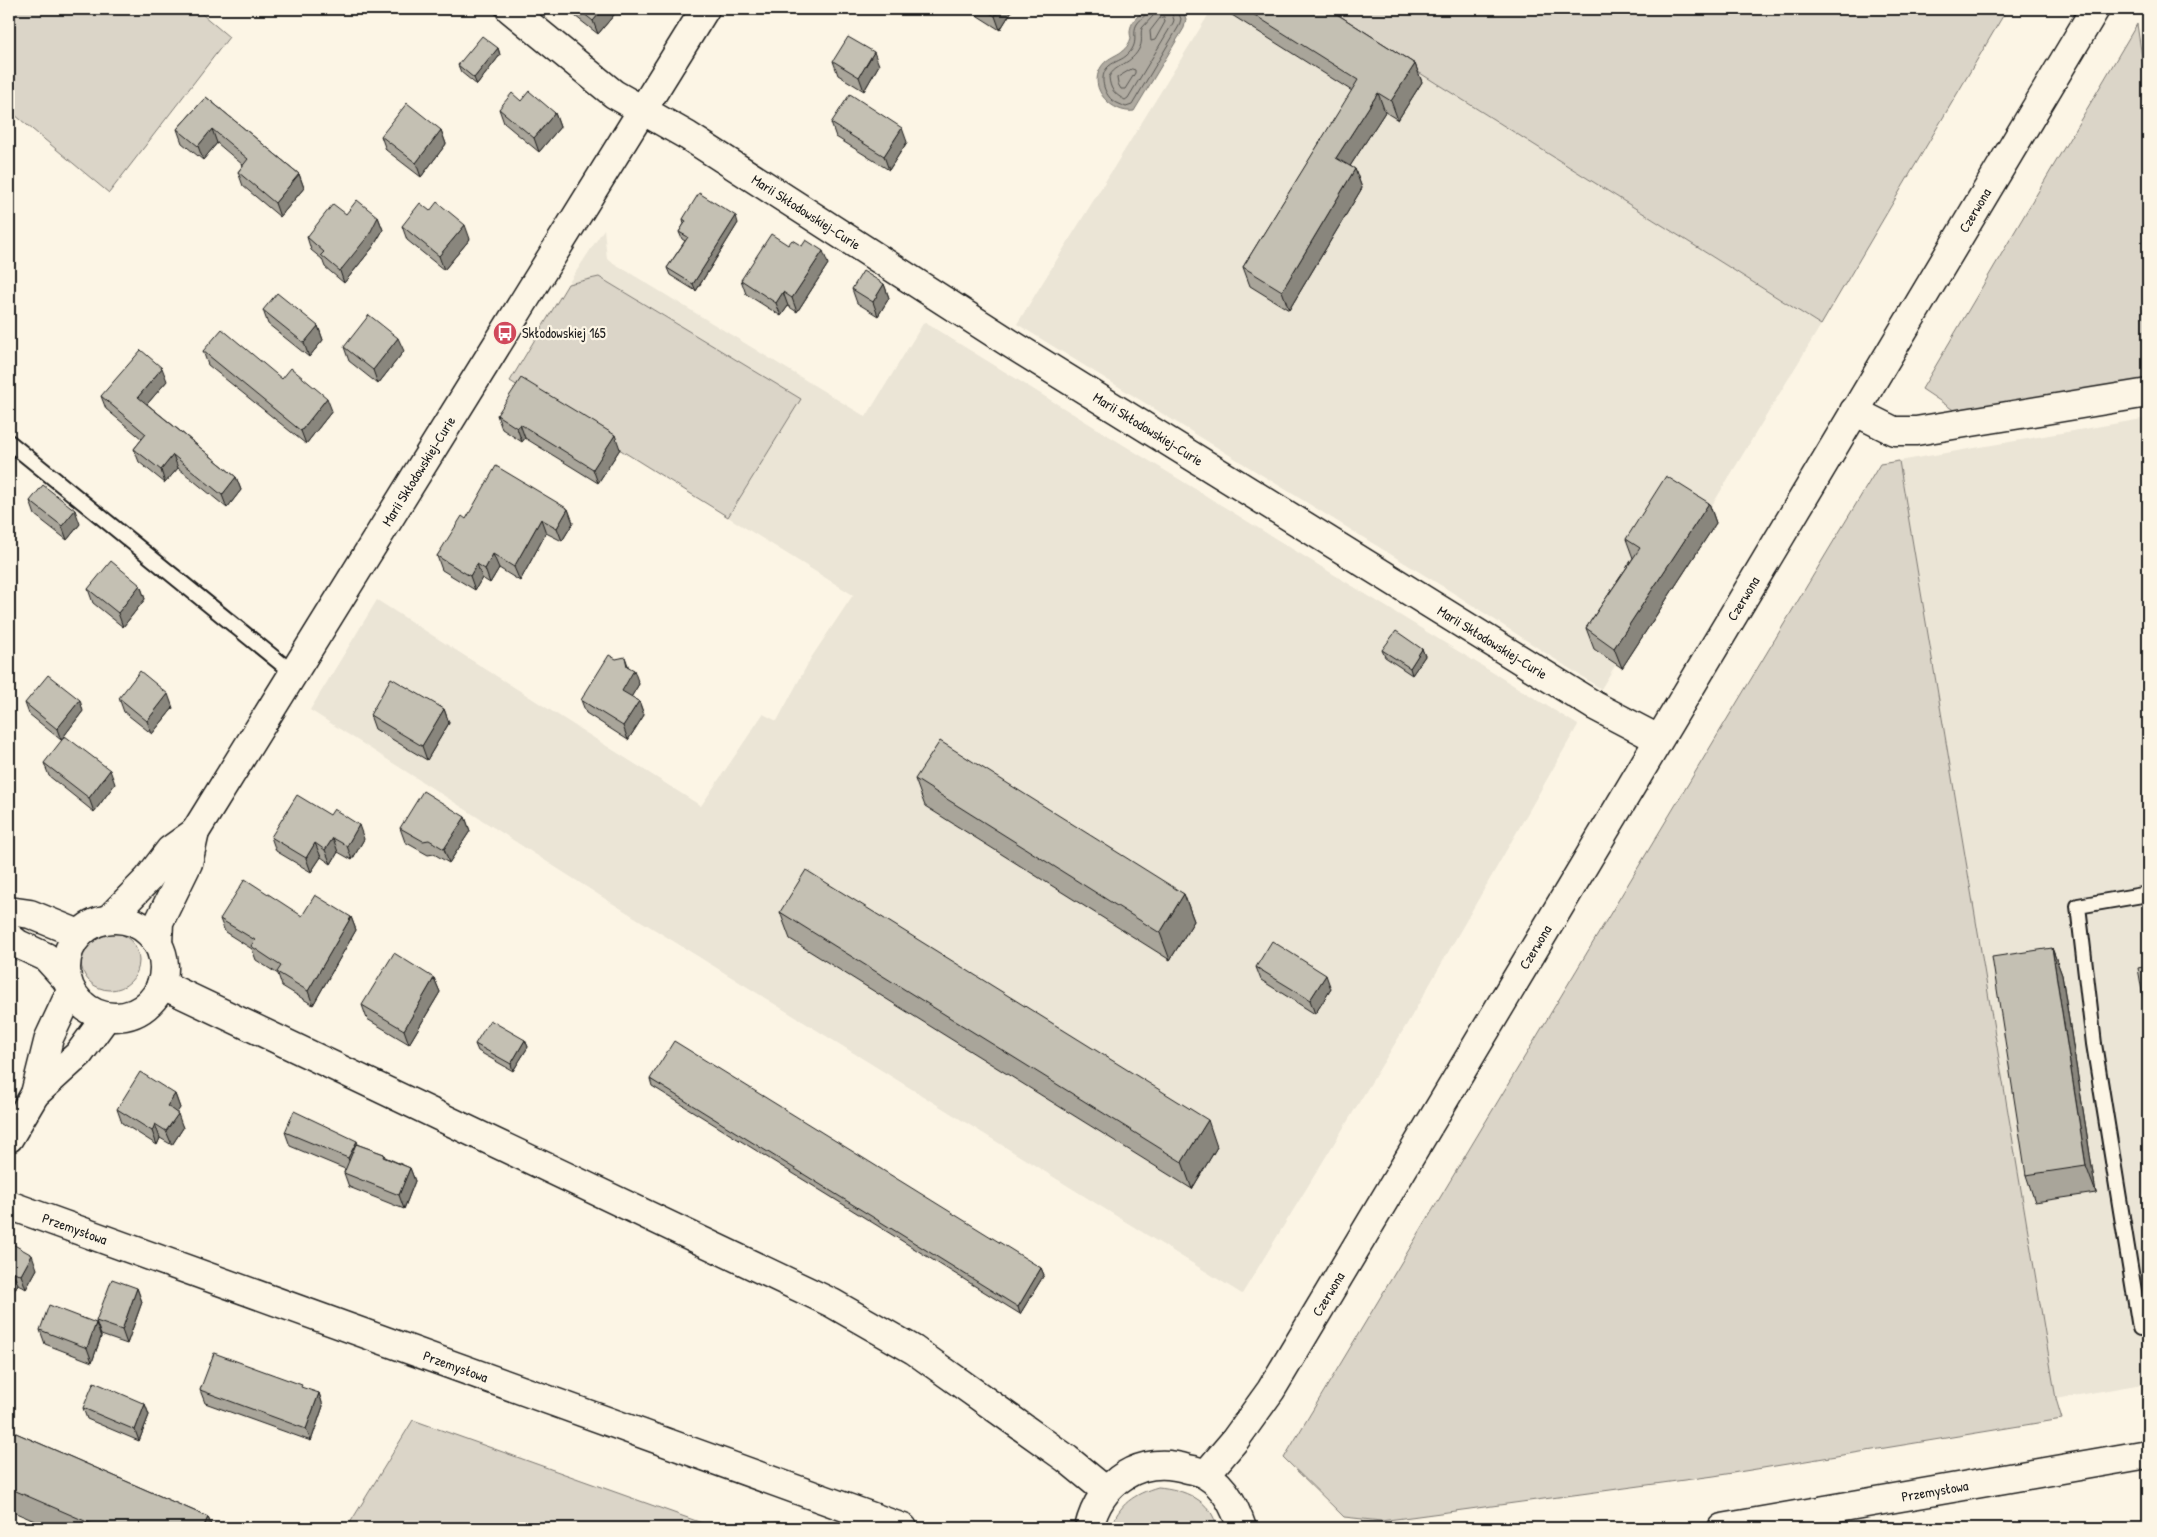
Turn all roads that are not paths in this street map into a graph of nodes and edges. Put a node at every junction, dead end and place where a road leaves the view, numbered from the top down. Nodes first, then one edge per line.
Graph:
1 (510, 9) edge
2 (705, 9) edge
3 (2095, 9) edge
4 (643, 112) junction
5 (2148, 394) edge
6 (1854, 411) junction
7 (9, 442) edge
8 (294, 674) junction
9 (1658, 739) junction
10 (195, 832) junction
11 (2148, 894) edge
12 (9, 911) edge
13 (109, 919) junction
14 (79, 934) junction
15 (9, 937) edge
16 (158, 944) junction
17 (161, 984) junction
18 (68, 985) junction
19 (106, 1017) junction
20 (35, 1094) junction
21 (9, 1138) edge
22 (9, 1205) edge
23 (2148, 1326) edge
24 (2148, 1454) edge
25 (1206, 1474) junction
26 (1106, 1491) junction
27 (903, 1528) edge
28 (1090, 1528) edge
29 (1242, 1528) edge
30 (1722, 1528) edge

1 - 4 street, Marii Skłodowskiej-Curie
2 - 4 street, Marii Skłodowskiej-Curie
3 - 6 street, Czerwona
4 - 8 street, Marii Skłodowskiej-Curie
4 - 9 street, Marii Skłodowskiej-Curie
5 - 6 street
6 - 9 street, Czerwona
7 - 8 lane
8 - 10 street, Marii Skłodowskiej-Curie
9 - 25 street, Czerwona
10 - 13 street, Marii Skłodowskiej-Curie
10 - 16 street, Marii Skłodowskiej-Curie
11 - 23 lane
12 - 14 street
13 - 14 street
13 - 16 street
14 - 18 street
15 - 18 street
16 - 17 street
17 - 19 street
17 - 26 street
18 - 19 street
18 - 20 street
19 - 20 street
20 - 21 street
22 - 27 street, Przemysłowa
24 - 30 street, Przemysłowa
25 - 26 street
25 - 29 street
26 - 28 street

